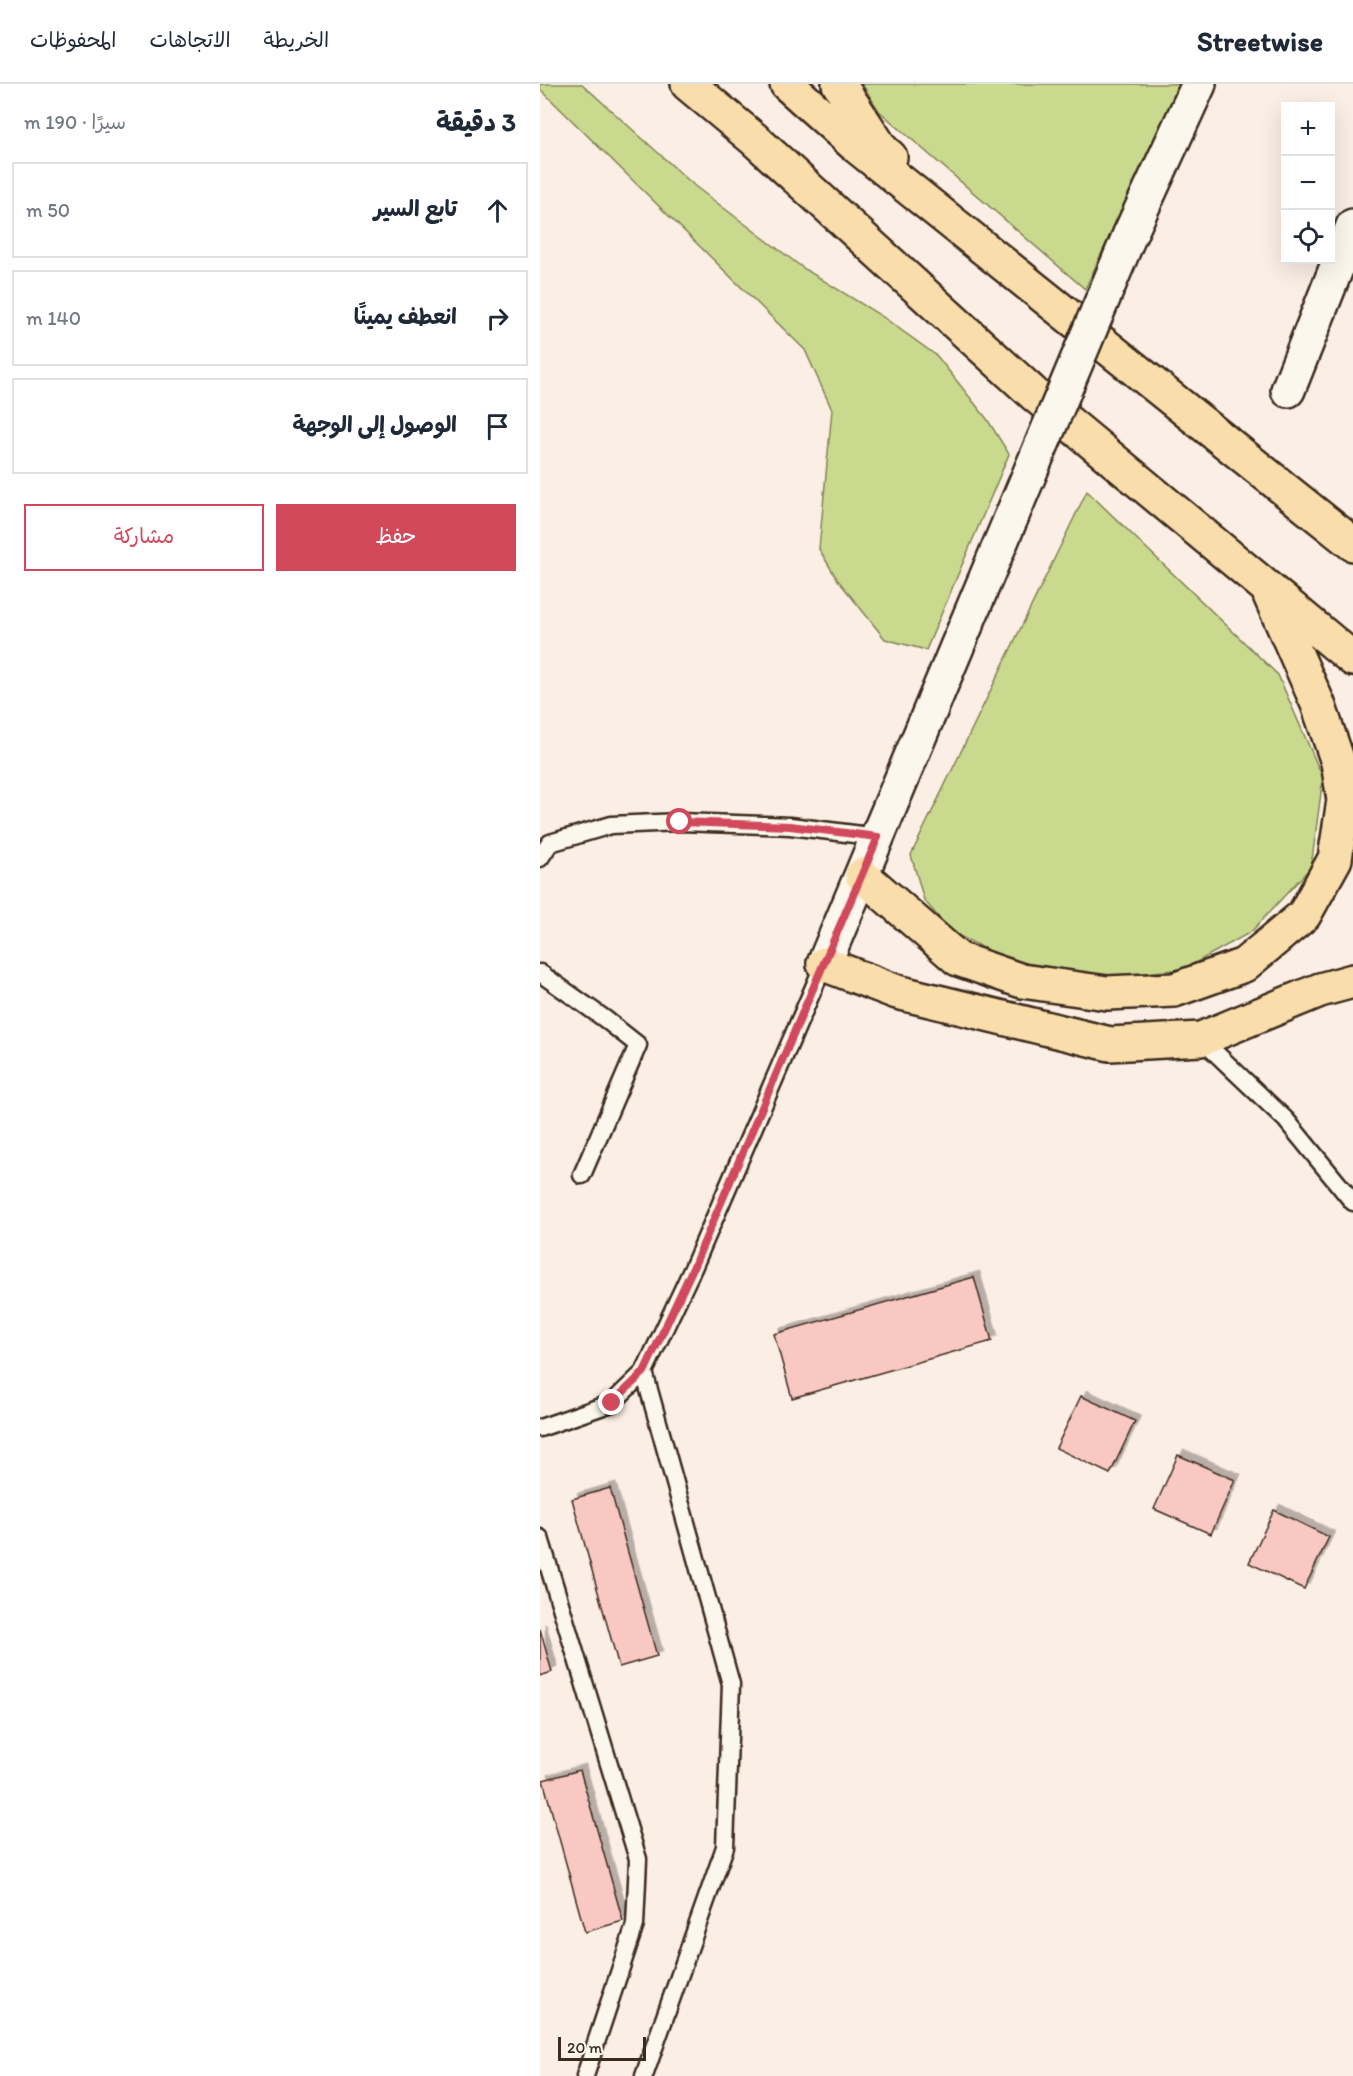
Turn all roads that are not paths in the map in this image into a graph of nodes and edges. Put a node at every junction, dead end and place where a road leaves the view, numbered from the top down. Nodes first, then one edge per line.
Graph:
1 (688, 84) edge
2 (787, 84) edge
3 (839, 84) edge
4 (1199, 84) edge
5 (1353, 226) edge
6 (1028, 284) junction
7 (1287, 390) dead end
8 (1353, 544) edge
9 (1267, 588) junction
10 (1353, 659) edge
11 (878, 837) junction
12 (540, 858) edge
13 (862, 875) junction
14 (824, 964) junction
15 (540, 973) edge
16 (1353, 981) edge
17 (1202, 1039) junction
18 (582, 1175) dead end
19 (1353, 1202) edge
20 (644, 1372) junction
21 (540, 1428) edge
22 (540, 1538) edge
23 (585, 2076) edge
24 (644, 2076) edge

1 - 9 highway
2 - 6 highway
3 - 6 highway
4 - 11 street, bridge
5 - 7 street
6 - 8 highway
9 - 10 highway
9 - 13 highway
11 - 12 lane
11 - 13 street
13 - 14 street
14 - 17 highway
14 - 20 lane
15 - 18 lane
16 - 17 highway
17 - 19 lane
20 - 21 lane
20 - 24 lane
22 - 23 lane

